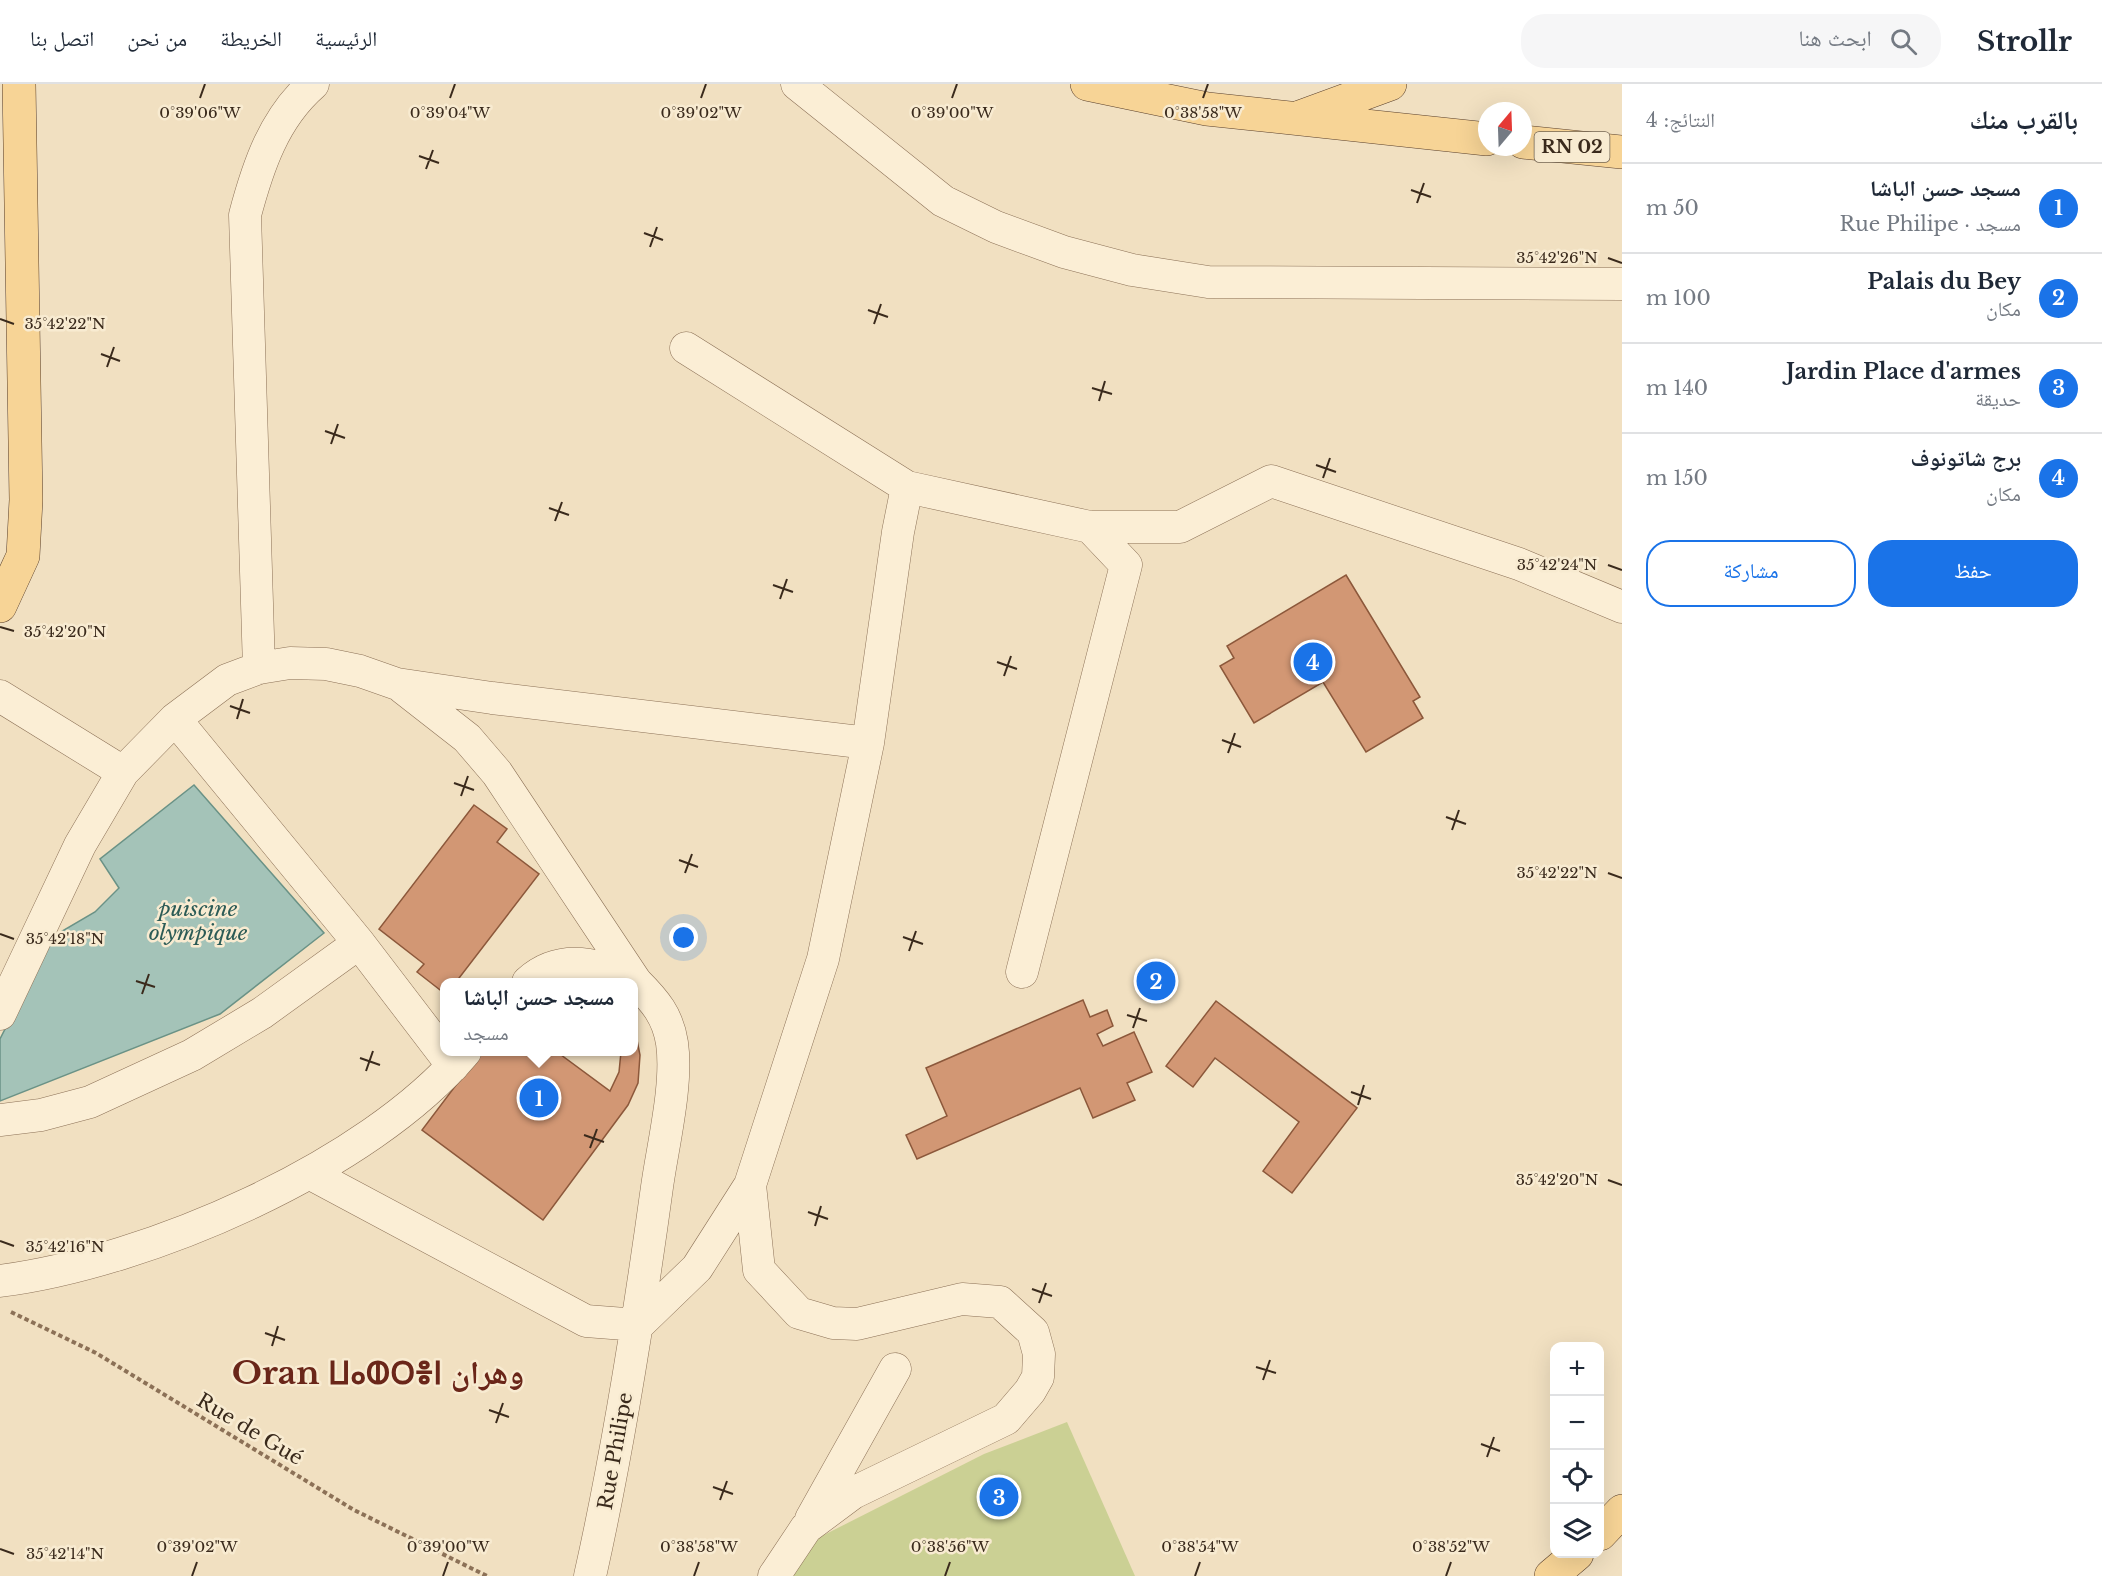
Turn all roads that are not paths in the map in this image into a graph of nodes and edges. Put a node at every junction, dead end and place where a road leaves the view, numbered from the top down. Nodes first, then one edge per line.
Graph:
1 (19, 84) edge
2 (314, 84) edge
3 (797, 84) edge
4 (1087, 84) edge
5 (1390, 84) edge
6 (1292, 119) junction
7 (1478, 138) edge
8 (1532, 143) edge
9 (1622, 152) edge
10 (1622, 284) edge
11 (686, 348) dead end
12 (907, 486) junction
13 (1090, 527) junction
14 (0, 606) edge
15 (1622, 607) edge
16 (259, 668) junction
17 (397, 684) junction
18 (0, 696) edge
19 (175, 719) junction
20 (868, 743) junction
21 (123, 772) junction
22 (359, 943) junction
23 (1022, 972) dead end
24 (535, 978) edge
25 (628, 978) edge
26 (633, 978) edge
27 (638, 984) edge
28 (0, 1014) edge
29 (440, 1037) edge
30 (459, 1059) edge
31 (0, 1120) edge
32 (309, 1173) junction
33 (750, 1185) junction
34 (0, 1281) edge
35 (638, 1325) junction
36 (895, 1369) dead end
37 (1622, 1511) edge
38 (806, 1528) junction
39 (1604, 1529) edge
40 (1572, 1558) edge
41 (590, 1576) edge
42 (774, 1576) edge
43 (1551, 1576) edge

1 - 14 main road
2 - 16 street
3 - 10 street
4 - 6 main road
5 - 6 main road
6 - 7 main road
8 - 9 main road, RN 02
11 - 12 street
12 - 13 street
12 - 20 street
13 - 15 street
13 - 23 street
16 - 17 street
16 - 19 street
17 - 20 street
17 - 26 street
18 - 21 street
19 - 21 street
19 - 22 street
20 - 33 street
21 - 28 street
22 - 29 street
22 - 31 street
24 - 25 street
27 - 35 street, Rue Philipe
30 - 32 street
32 - 34 street
32 - 35 street
33 - 35 street
33 - 38 street
35 - 41 street, Rue Philipe
36 - 38 street
37 - 39 main road
38 - 42 street
40 - 43 main road

